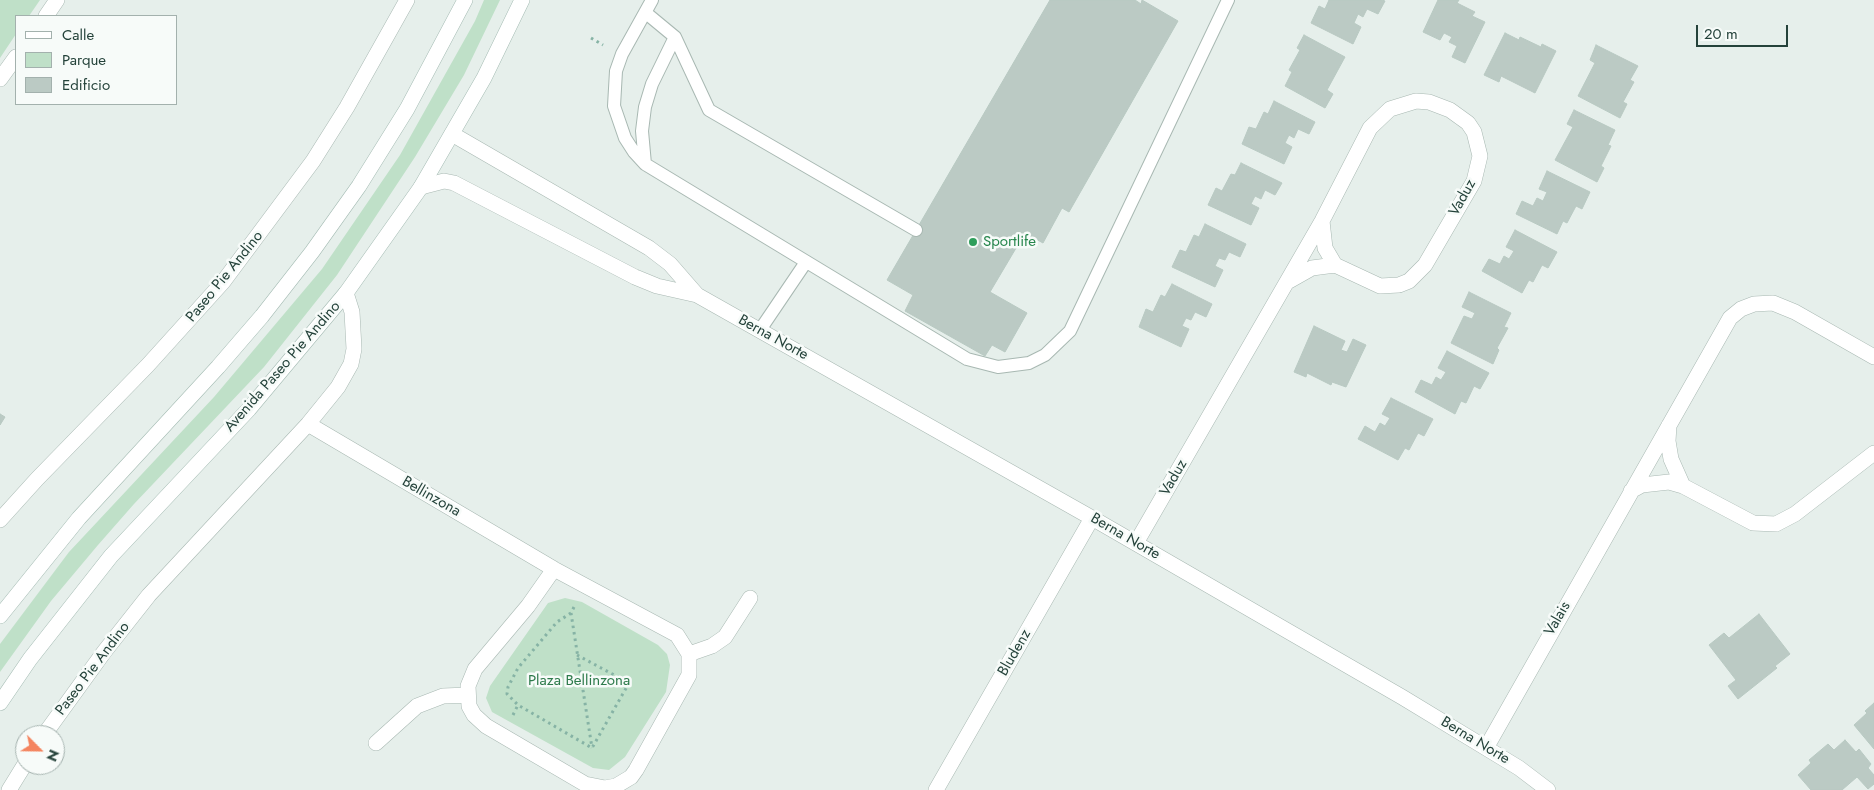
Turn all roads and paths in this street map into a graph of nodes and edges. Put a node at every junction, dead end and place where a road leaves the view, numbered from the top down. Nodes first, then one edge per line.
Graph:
1 (57, 0) edge
2 (407, 0) edge
3 (465, 0) edge
4 (522, 0) edge
5 (652, 0) edge
6 (1228, 0) edge
7 (646, 13) junction
8 (47, 15) edge
9 (675, 37) junction
10 (15, 58) edge
11 (0, 79) edge
12 (452, 134) junction
13 (645, 164) junction
14 (421, 187) junction
15 (1322, 221) junction
16 (916, 230) dead end
17 (806, 262) junction
18 (1335, 265) junction
19 (1287, 282) junction
20 (346, 293) junction
21 (696, 295) junction
22 (760, 330) junction
23 (1874, 357) edge
24 (308, 424) junction
25 (1670, 424) junction
26 (1874, 453) edge
27 (1683, 486) junction
28 (1631, 491) junction
29 (1092, 518) junction
30 (0, 520) edge
31 (1136, 543) junction
32 (554, 569) junction
33 (587, 585) junction
34 (750, 598) dead end
35 (571, 613) junction
36 (0, 616) edge
37 (689, 654) junction
38 (577, 655) junction
39 (468, 695) junction
40 (0, 703) edge
41 (51, 725) edge
42 (376, 743) dead end
43 (592, 748) junction
44 (1486, 748) junction
45 (18, 775) edge
46 (616, 788) edge
47 (939, 789) edge
48 (9, 790) edge
49 (1548, 790) edge

1 - 8 street
2 - 30 street, Paseo Pie Andino
3 - 36 street
4 - 12 street, Avenida Paseo Pie Andino
5 - 7 lane
6 - 17 lane
7 - 9 lane
7 - 13 lane
9 - 13 lane
9 - 16 lane
10 - 11 street
12 - 14 street, Avenida Paseo Pie Andino
12 - 21 street, Berna Norte
13 - 17 lane
14 - 20 street, Avenida Paseo Pie Andino
14 - 21 street, Berna Norte
15 - 18 street
15 - 18 street, Vaduz
15 - 19 street, Vaduz
17 - 22 lane
18 - 19 street, Vaduz
19 - 31 street, Vaduz
20 - 24 street, Paseo Pie Andino
20 - 40 street, Avenida Paseo Pie Andino
21 - 22 street, Berna Norte
22 - 29 street, Berna Norte
23 - 25 street, Valais
24 - 32 street, Bellinzona
24 - 41 street, Paseo Pie Andino
25 - 27 street, Valais
25 - 28 street, Valais
26 - 27 street
27 - 28 street
28 - 44 street, Valais
29 - 31 street, Berna Norte
29 - 47 street, Bludenz
31 - 44 street, Berna Norte
32 - 33 street, Bellinzona
32 - 39 street
33 - 35 path
33 - 37 street, Bellinzona
34 - 37 street
35 - 38 path
35 - 43 path
37 - 46 street
38 - 43 path
38 - 43 path
39 - 42 street
39 - 46 street
44 - 49 street, Berna Norte
45 - 48 street

